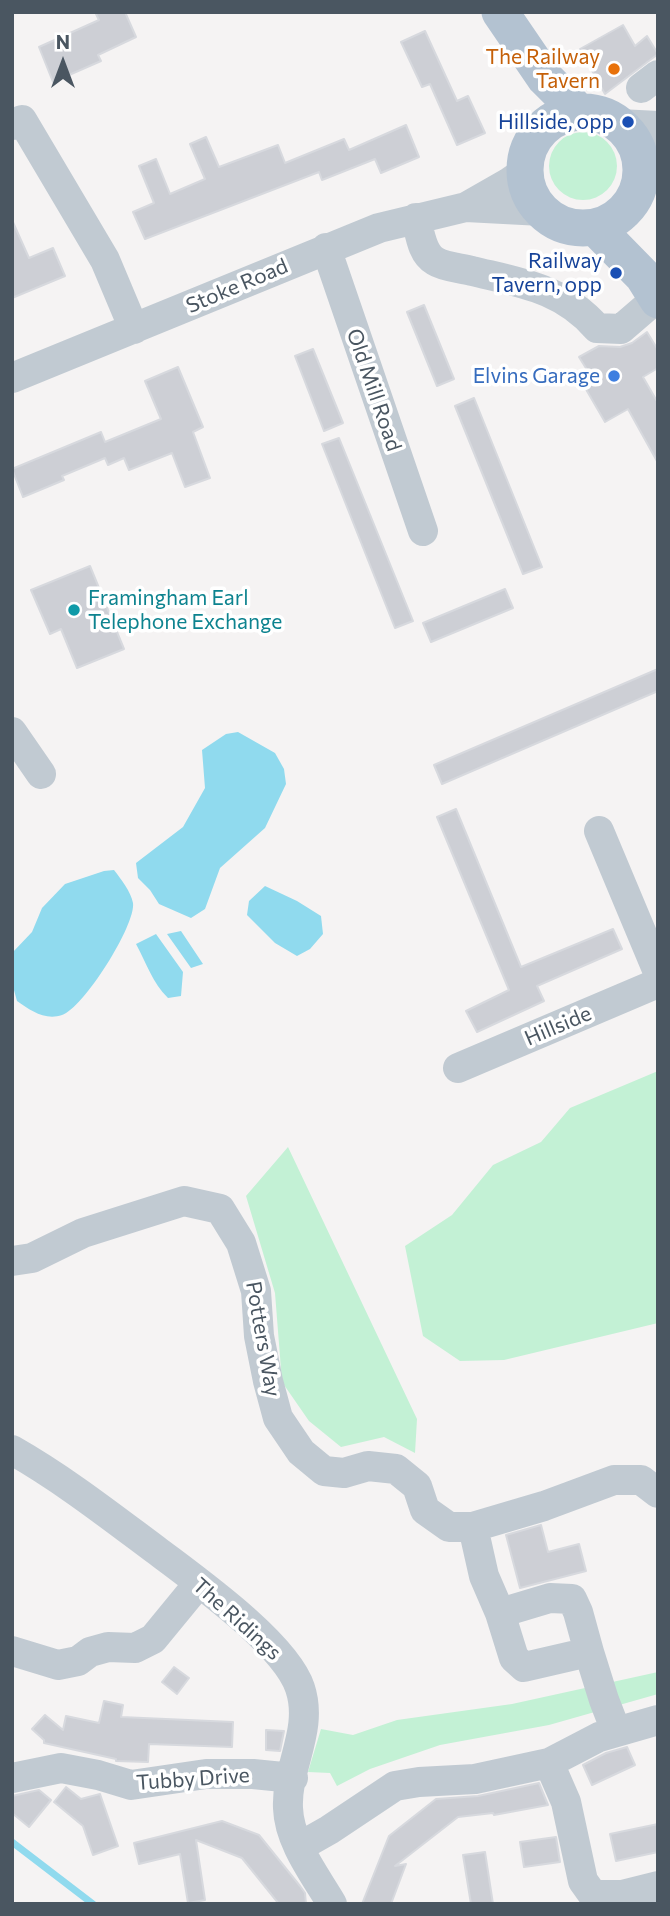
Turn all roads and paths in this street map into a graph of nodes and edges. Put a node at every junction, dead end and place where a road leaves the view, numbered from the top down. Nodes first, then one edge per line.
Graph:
1 (504, 18) edge
2 (578, 111) junction
3 (15, 116) edge
4 (619, 124) junction
5 (658, 126) edge
6 (528, 156) junction
7 (643, 177) edge
8 (466, 207) junction
9 (542, 211) junction
10 (416, 218) junction
11 (595, 227) junction
12 (326, 248) junction
13 (653, 291) edge
14 (134, 330) junction
15 (12, 378) edge
16 (423, 531) dead end
17 (12, 732) edge
18 (41, 774) dead end
19 (599, 831) dead end
20 (658, 972) edge
21 (658, 983) edge
22 (458, 1068) dead end
23 (12, 1261) edge
24 (12, 1450) edge
25 (658, 1493) edge
26 (473, 1527) junction
27 (199, 1583) junction
28 (500, 1613) junction
29 (12, 1651) edge
30 (589, 1653) junction
31 (658, 1720) edge
32 (616, 1731) junction
33 (550, 1763) junction
34 (292, 1777) junction
35 (12, 1778) edge
36 (299, 1847) junction
37 (658, 1886) edge
38 (332, 1904) edge

1 - 2 main road
1 - 6 main road
2 - 4 main road
2 - 6 main road
3 - 14 street
4 - 5 street
4 - 7 main road
6 - 8 street, Stoke Road
6 - 9 main road
7 - 11 main road
7 - 13 main road
8 - 9 street, Stoke Road
8 - 10 street, Stoke Road
9 - 11 main road
10 - 12 street, Stoke Road
10 - 13 street
11 - 13 main road
12 - 14 street, Stoke Road
12 - 16 street, Old Mill Road
14 - 15 street, Stoke Road
17 - 18 street
19 - 20 street
21 - 22 street, Hillside
23 - 26 street, Potters Way
24 - 27 street, The Ridings
25 - 26 street, Potters Way
26 - 28 street
27 - 29 street
27 - 34 street, The Ridings
28 - 30 street
28 - 30 street
30 - 32 street
31 - 32 street
32 - 33 street
33 - 36 street
33 - 37 street
34 - 35 street, Tubby Drive
34 - 36 street, The Ridings
36 - 38 street, The Ridings

